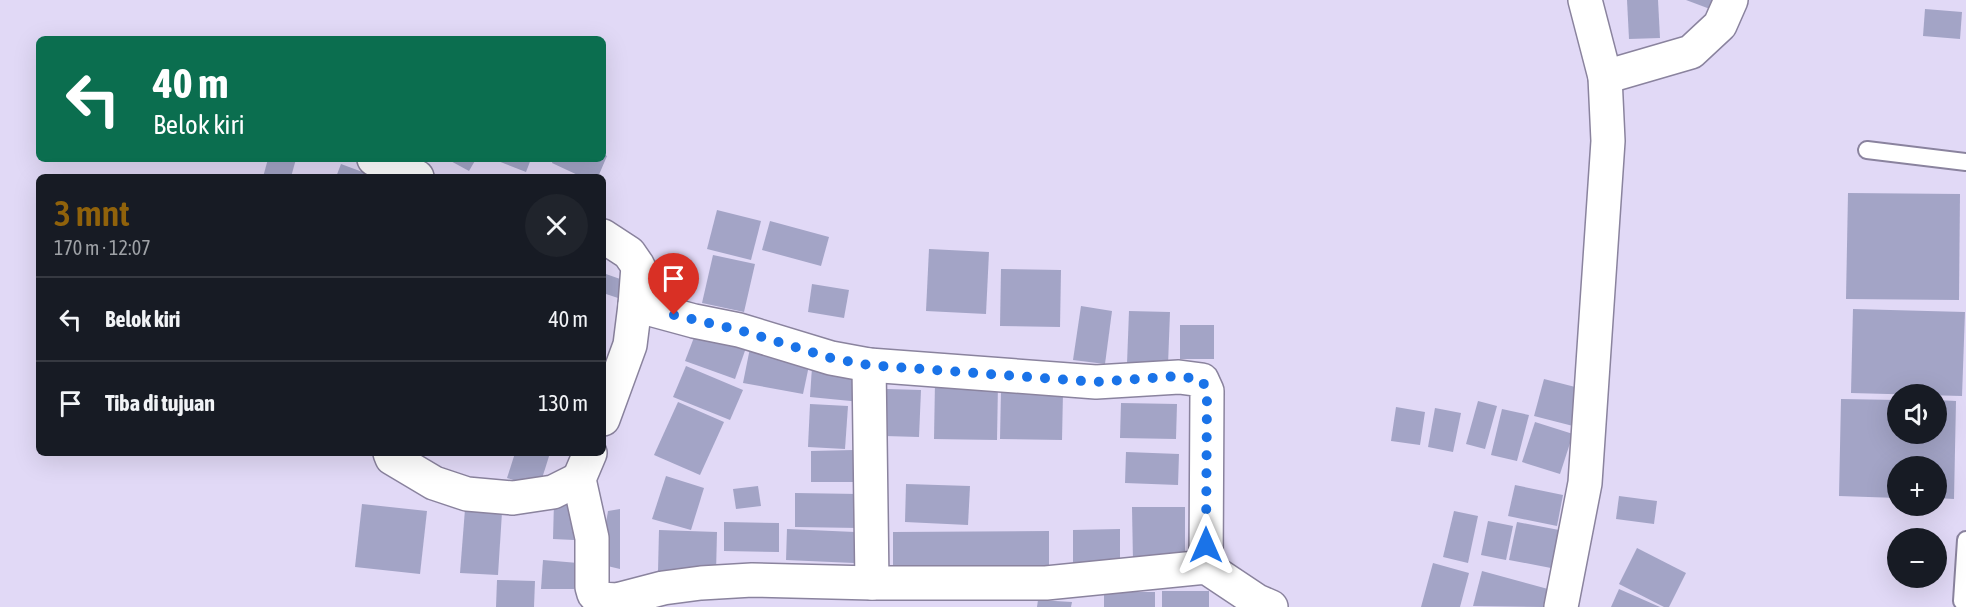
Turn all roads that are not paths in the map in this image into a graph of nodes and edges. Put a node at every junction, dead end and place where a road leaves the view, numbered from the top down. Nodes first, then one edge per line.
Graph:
1 (1585, 0) edge
2 (1731, 0) edge
3 (1605, 77) junction
4 (1867, 150) dead end
5 (381, 162) edge
6 (1966, 162) edge
7 (410, 174) edge
8 (606, 238) edge
9 (635, 305) junction
10 (868, 365) junction
11 (606, 411) edge
12 (391, 456) edge
13 (585, 466) edge
14 (1966, 540) edge
15 (1206, 567) junction
16 (872, 583) junction
17 (1962, 601) dead end
18 (1270, 607) edge
19 (1561, 607) edge

1 - 3 street
2 - 3 street
3 - 19 street
4 - 6 lane
5 - 7 street
8 - 9 street
9 - 10 street
9 - 11 street
10 - 15 street
10 - 16 street
12 - 13 street
13 - 16 street
14 - 17 lane
15 - 16 street
15 - 18 street

